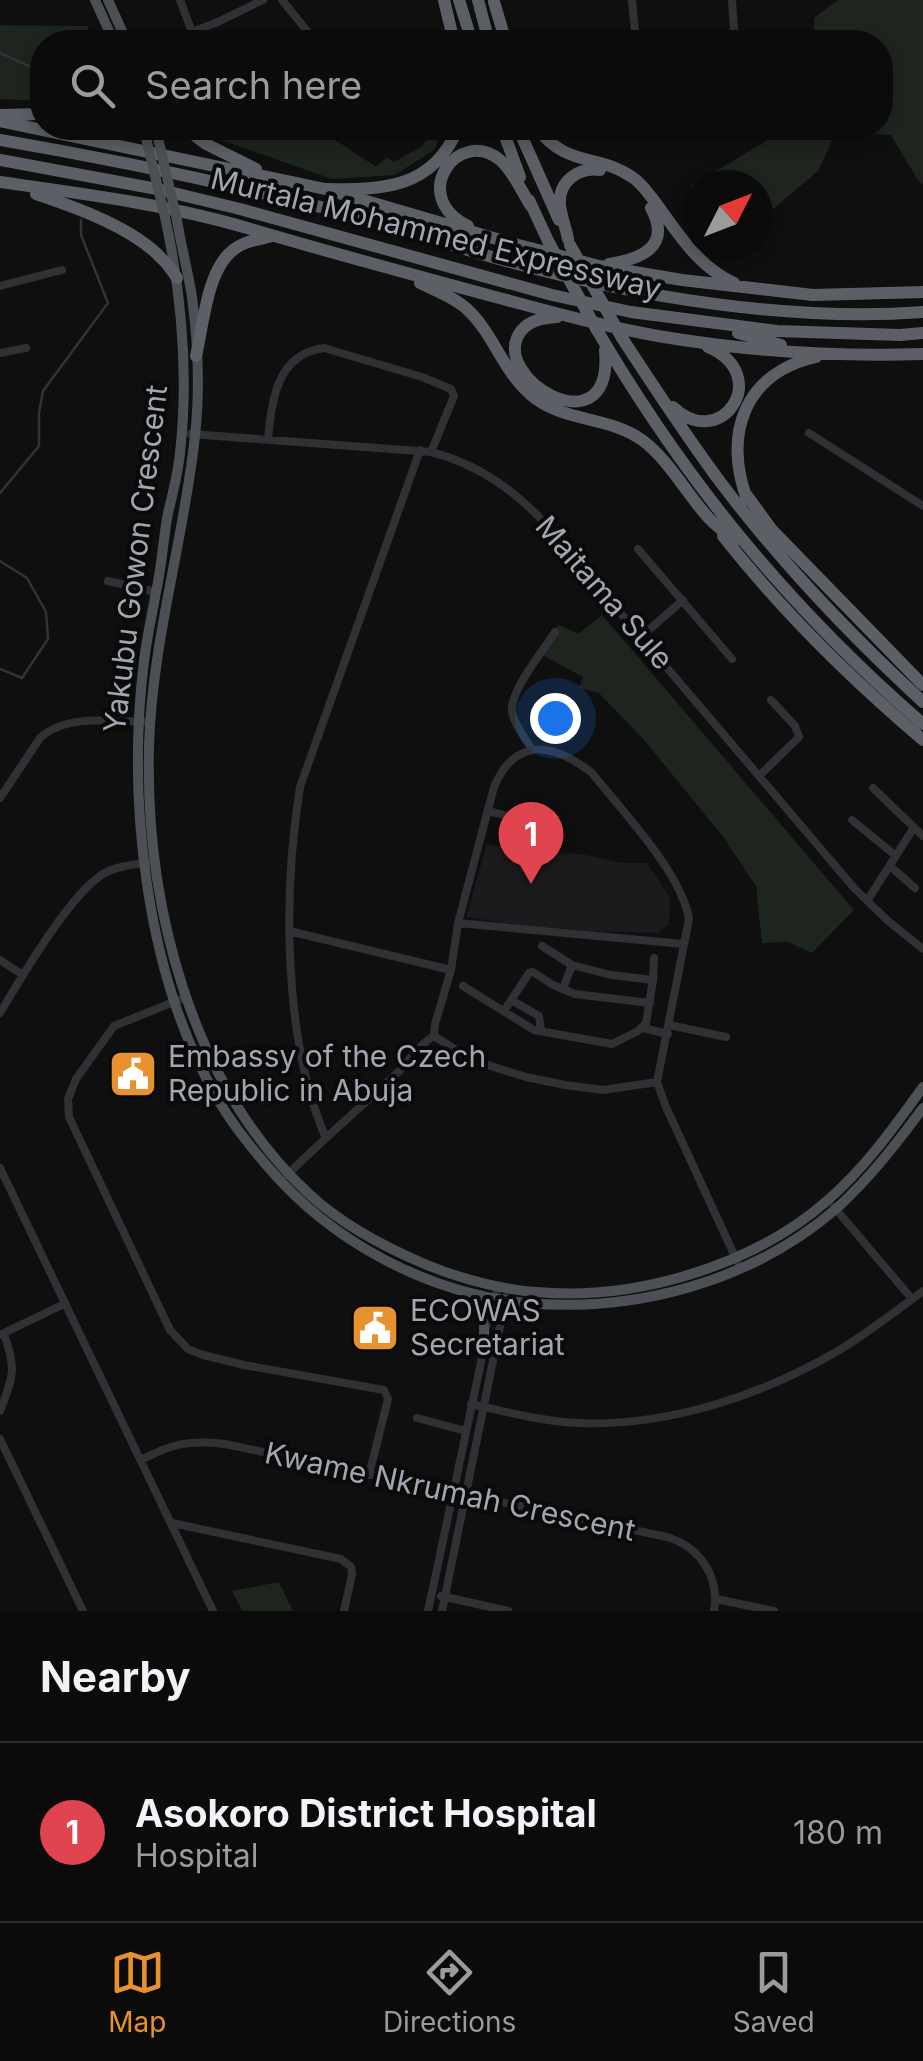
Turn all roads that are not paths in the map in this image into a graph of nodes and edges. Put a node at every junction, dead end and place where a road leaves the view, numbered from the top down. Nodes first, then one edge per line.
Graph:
1 (95, 0) edge
2 (108, 0) edge
3 (180, 0) edge
4 (263, 0) edge
5 (282, 0) edge
6 (444, 0) edge
7 (456, 0) edge
8 (478, 0) edge
9 (632, 0) edge
10 (732, 0) edge
11 (493, 1) edge
12 (109, 30) edge
13 (122, 30) edge
14 (191, 30) edge
15 (196, 30) edge
16 (306, 30) edge
17 (451, 30) edge
18 (468, 30) edge
19 (487, 30) edge
20 (491, 30) edge
21 (502, 30) edge
22 (635, 30) edge
23 (734, 30) edge
24 (30, 115) edge
25 (0, 118) edge
26 (30, 125) edge
27 (0, 140) edge
28 (79, 140) edge
29 (100, 140) edge
30 (147, 140) edge
31 (158, 140) edge
32 (201, 140) edge
33 (451, 140) edge
34 (506, 140) edge
35 (523, 140) edge
36 (549, 140) edge
37 (0, 160) edge
38 (28, 164) junction
39 (136, 165) junction
40 (0, 169) edge
41 (272, 177) junction
42 (0, 182) edge
43 (325, 188) junction
44 (192, 198) junction
45 (531, 206) junction
46 (171, 219) junction
47 (253, 230) junction
48 (274, 236) junction
49 (508, 242) junction
50 (569, 242) junction
51 (599, 266) junction
52 (62, 270) dead end
53 (390, 270) junction
54 (177, 278) junction
55 (682, 280) junction
56 (0, 286) edge
57 (624, 288) junction
58 (745, 288) junction
59 (923, 292) edge
60 (923, 312) edge
61 (569, 316) junction
62 (717, 325) junction
63 (923, 333) edge
64 (692, 340) junction
65 (604, 343) junction
66 (26, 348) dead end
67 (0, 353) edge
68 (808, 353) junction
69 (828, 354) junction
70 (923, 354) edge
71 (196, 356) junction
72 (652, 384) junction
73 (182, 433) junction
74 (808, 433) dead end
75 (195, 434) junction
76 (268, 439) junction
77 (420, 450) junction
78 (431, 452) junction
79 (742, 499) junction
80 (923, 505) edge
81 (724, 516) junction
82 (708, 518) junction
83 (766, 531) junction
84 (734, 540) junction
85 (638, 549) dead end
86 (749, 560) junction
87 (108, 581) dead end
88 (156, 592) junction
89 (683, 600) junction
90 (556, 632) dead end
91 (642, 636) junction
92 (732, 659) dead end
93 (923, 685) edge
94 (772, 700) dead end
95 (923, 702) edge
96 (144, 722) junction
97 (923, 724) edge
98 (923, 740) edge
99 (532, 749) junction
100 (759, 776) junction
101 (873, 788) dead end
102 (0, 798) edge
103 (488, 811) junction
104 (852, 820) dead end
105 (913, 829) junction
106 (536, 834) dead end
107 (923, 836) edge
108 (896, 856) junction
109 (150, 862) junction
110 (890, 866) junction
111 (915, 888) dead end
112 (867, 901) junction
113 (458, 923) junction
114 (290, 931) junction
115 (684, 944) junction
116 (542, 946) dead end
117 (923, 949) edge
118 (654, 958) dead end
119 (0, 960) edge
120 (572, 966) junction
121 (450, 970) junction
122 (23, 975) junction
123 (612, 975) junction
124 (653, 980) junction
125 (463, 986) dead end
126 (563, 989) junction
127 (610, 998) junction
128 (180, 999) junction
129 (511, 1000) junction
130 (650, 1003) junction
131 (504, 1011) junction
132 (0, 1013) edge
133 (642, 1028) junction
134 (668, 1029) junction
135 (541, 1030) junction
136 (434, 1036) junction
137 (726, 1037) dead end
138 (657, 1082) junction
139 (923, 1087) edge
140 (923, 1108) edge
141 (325, 1136) junction
142 (0, 1168) edge
143 (285, 1177) junction
144 (832, 1205) junction
145 (738, 1264) junction
146 (458, 1290) junction
147 (923, 1291) edge
148 (502, 1294) junction
149 (912, 1298) junction
150 (64, 1304) junction
151 (484, 1334) junction
152 (2, 1335) edge
153 (471, 1404) junction
154 (483, 1407) junction
155 (0, 1411) edge
156 (416, 1418) dead end
157 (466, 1431) junction
158 (0, 1439) edge
159 (141, 1460) junction
160 (370, 1475) junction
161 (454, 1492) junction
162 (467, 1495) junction
163 (172, 1523) junction
164 (432, 1594) junction
165 (444, 1597) junction
166 (716, 1599) junction
167 (83, 1611) edge
168 (212, 1611) edge
169 (344, 1611) edge
170 (428, 1611) edge
171 (442, 1611) edge
172 (508, 1611) edge
173 (714, 1611) edge
174 (774, 1611) edge

1 - 12 main road
2 - 13 main road
3 - 14 street
4 - 15 street
5 - 16 street
6 - 17 highway
7 - 18 highway
8 - 19 highway
9 - 22 street
10 - 23 street
11 - 20 highway
11 - 21 highway
24 - 25 highway
25 - 26 highway
27 - 39 highway, Murtala Mohammed Expressway
28 - 39 highway
29 - 41 highway
30 - 46 main road, Yakubu Gowon Crescent, bridge
31 - 46 main road, Yakubu Gowon Crescent, bridge
32 - 41 highway
33 - 43 highway
34 - 45 highway
35 - 50 highway
36 - 58 highway
37 - 38 highway, Murtala Mohammed Expressway
38 - 40 highway
38 - 44 highway, Murtala Mohammed Expressway
39 - 57 highway, Murtala Mohammed Expressway
41 - 43 highway
42 - 47 highway, Murtala Mohammed Expressway
42 - 54 highway
43 - 49 highway, Murtala Mohammed Expressway
44 - 47 highway
44 - 62 highway, Murtala Mohammed Expressway
45 - 49 highway
45 - 65 highway, bridge
46 - 54 main road, Yakubu Gowon Crescent
46 - 71 main road, Yakubu Gowon Crescent
47 - 48 highway, Murtala Mohammed Expressway
48 - 53 highway, Murtala Mohammed Expressway
48 - 71 highway
49 - 51 highway, Murtala Mohammed Expressway
50 - 51 highway
50 - 72 highway, bridge
51 - 55 highway, Murtala Mohammed Expressway
52 - 56 street
53 - 61 highway, Murtala Mohammed Expressway
53 - 82 highway
54 - 73 main road, Yakubu Gowon Crescent
55 - 57 highway
55 - 58 highway, Murtala Mohammed Expressway
57 - 60 highway, Murtala Mohammed Expressway
58 - 59 highway, Murtala Mohammed Expressway
61 - 64 highway, Murtala Mohammed Expressway
61 - 65 highway
62 - 63 highway, Murtala Mohammed Expressway
62 - 68 highway
64 - 68 highway, Murtala Mohammed Expressway
64 - 72 highway
65 - 81 highway
66 - 67 street
68 - 69 highway, Murtala Mohammed Expressway
69 - 70 highway, Murtala Mohammed Expressway
69 - 79 highway
71 - 75 main road, Yakubu Gowon Crescent
72 - 79 highway
73 - 75 street, Maitama Sule
73 - 88 main road, Yakubu Gowon Crescent
74 - 80 street
75 - 76 street, Maitama Sule
75 - 96 main road, Yakubu Gowon Crescent
76 - 77 street, Maitama Sule
76 - 78 street
77 - 78 street, Maitama Sule
77 - 114 street
78 - 91 street, Maitama Sule
79 - 83 highway
79 - 83 highway
81 - 84 highway
81 - 86 highway
82 - 84 highway
82 - 86 highway
83 - 93 highway
83 - 95 highway
84 - 86 highway
85 - 89 street
86 - 97 highway
86 - 98 highway
87 - 88 street
88 - 96 main road, Yakubu Gowon Crescent
89 - 91 street
89 - 92 street
90 - 99 street
91 - 100 street, Maitama Sule
94 - 100 street
96 - 102 street
96 - 109 main road, Yakubu Gowon Crescent
99 - 103 street
99 - 115 street
100 - 112 street, Maitama Sule
101 - 105 street
103 - 106 street
103 - 113 street
104 - 108 street
105 - 107 street
105 - 108 street
108 - 110 street
109 - 122 street
109 - 128 main road, Yakubu Gowon Crescent
110 - 111 street
110 - 112 street
112 - 117 street, Maitama Sule
113 - 115 street
113 - 121 street
114 - 121 street
114 - 141 street
115 - 134 street
116 - 120 street
118 - 124 street
119 - 122 street
120 - 123 street
120 - 126 street
121 - 136 street
122 - 132 street
123 - 124 street
123 - 127 street
124 - 130 street
125 - 131 street
126 - 127 street
126 - 129 street
127 - 130 street
128 - 143 main road, Yakubu Gowon Crescent
128 - 160 street
129 - 131 street
129 - 135 street
130 - 133 street
131 - 135 street
133 - 134 street
133 - 135 street
134 - 137 street
134 - 138 street
136 - 138 street
136 - 141 street
138 - 145 street
139 - 144 main road, Yakubu Gowon Crescent
140 - 144 main road, Yakubu Gowon Crescent
141 - 143 street
142 - 150 street
143 - 146 main road, Yakubu Gowon Crescent
143 - 148 main road, Yakubu Gowon Crescent
144 - 145 main road, Yakubu Gowon Crescent
144 - 149 street
145 - 148 main road, Yakubu Gowon Crescent
146 - 148 main road, Yakubu Gowon Crescent
146 - 151 main road
147 - 149 street
148 - 151 street
148 - 154 street
149 - 154 street
150 - 152 street
150 - 159 street
151 - 153 street
152 - 155 street
153 - 154 street
153 - 157 street
154 - 162 street
156 - 157 street
157 - 161 street
158 - 167 street
159 - 160 street, Kwame Nkrumah Crescent
159 - 163 street
160 - 161 street, Kwame Nkrumah Crescent
161 - 162 street, Kwame Nkrumah Crescent
161 - 164 street
162 - 165 street
162 - 166 street, Kwame Nkrumah Crescent
163 - 168 street
163 - 169 street
164 - 165 street
164 - 170 street
165 - 171 street
165 - 172 street
166 - 173 street
166 - 174 street

